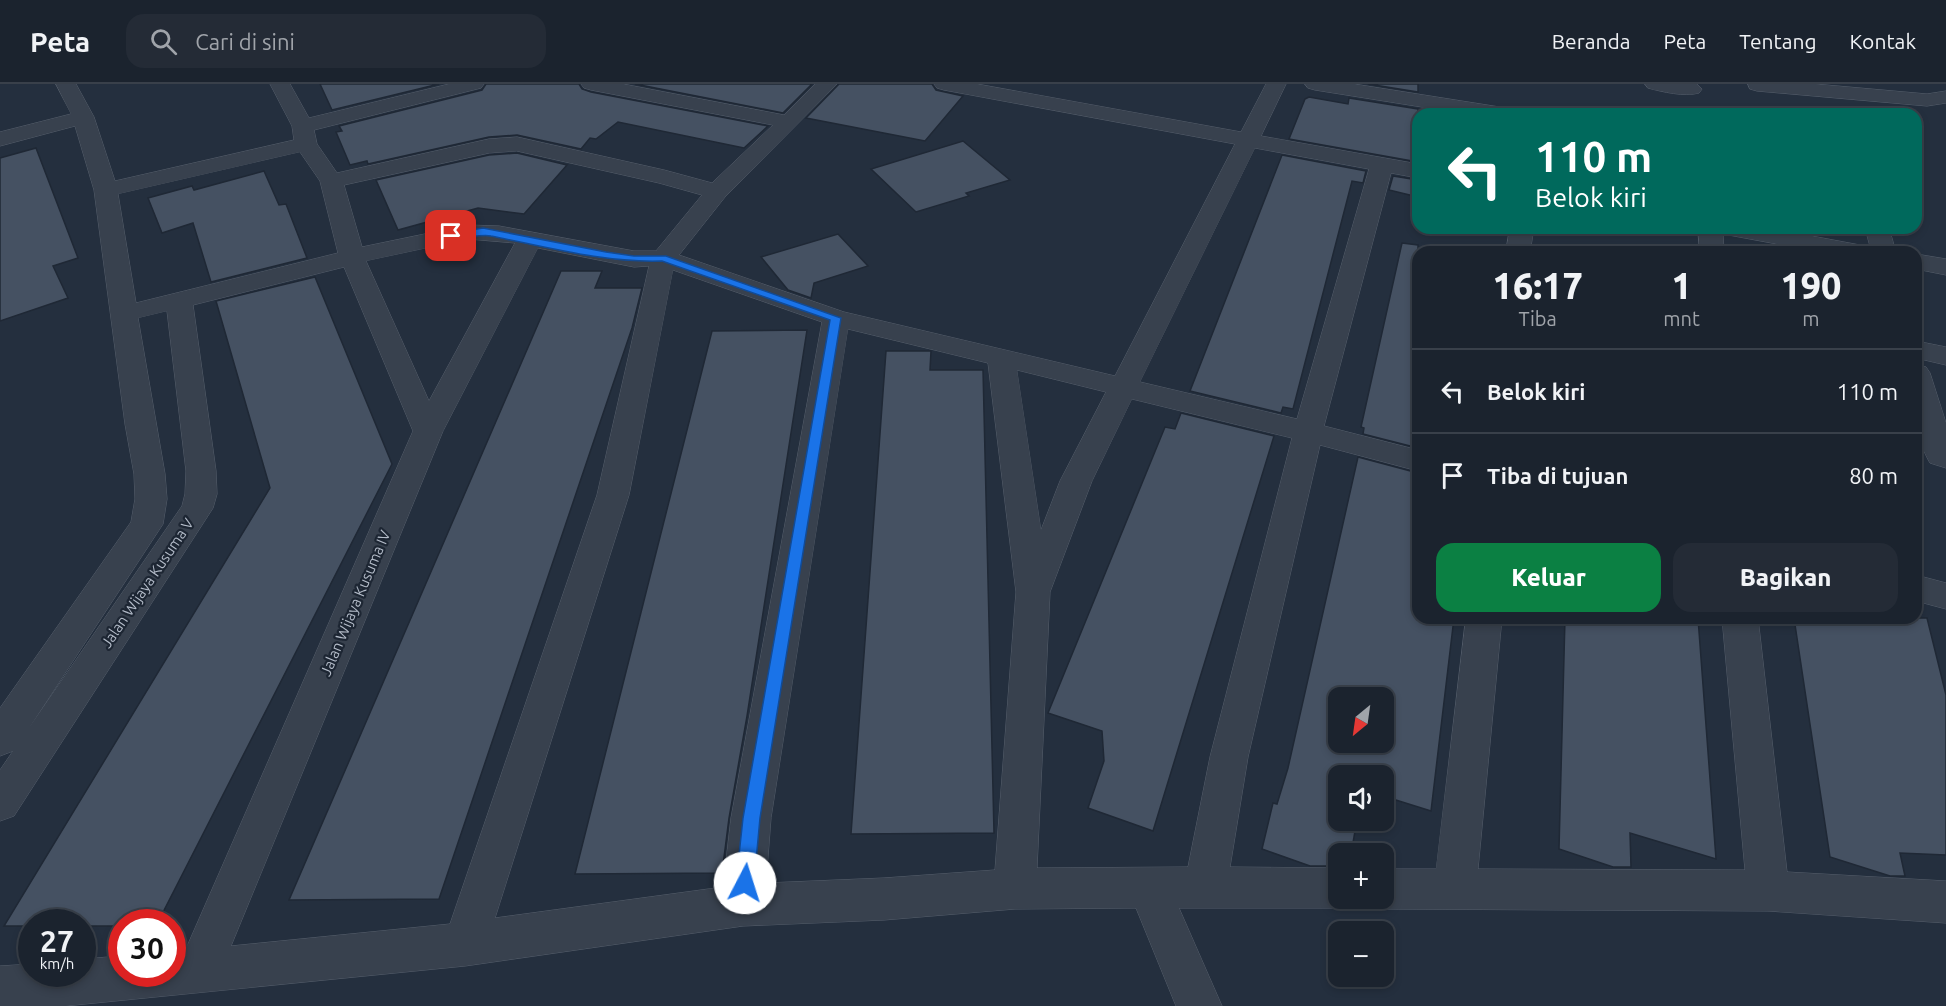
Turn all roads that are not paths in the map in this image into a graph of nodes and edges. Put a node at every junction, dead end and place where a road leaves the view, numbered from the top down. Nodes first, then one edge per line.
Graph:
1 (66, 84) edge
2 (82, 84) edge
3 (280, 84) edge
4 (474, 84) edge
5 (591, 84) edge
6 (827, 84) edge
7 (944, 84) edge
8 (1276, 84) edge
9 (1315, 84) edge
10 (1655, 84) edge
11 (1757, 85) edge
12 (1805, 89) junction
13 (1692, 93) edge
14 (1946, 97) edge
15 (1468, 108) edge
16 (1813, 108) edge
17 (80, 111) junction
18 (788, 122) junction
19 (305, 135) junction
20 (0, 139) edge
21 (1250, 140) junction
22 (1382, 164) junction
23 (1412, 170) edge
24 (331, 181) junction
25 (106, 190) junction
26 (717, 192) junction
27 (1762, 234) edge
28 (529, 241) junction
29 (1827, 246) edge
30 (352, 257) junction
31 (663, 258) junction
32 (1922, 263) edge
33 (1946, 267) edge
34 (179, 300) junction
35 (124, 314) junction
36 (836, 318) junction
37 (1922, 351) edge
38 (1946, 356) edge
39 (1001, 358) junction
40 (1123, 389) junction
41 (1922, 392) edge
42 (428, 431) junction
43 (1308, 432) junction
44 (1412, 459) edge
45 (1944, 463) edge
46 (1922, 590) edge
47 (1033, 592) junction
48 (1946, 596) edge
49 (1483, 624) edge
50 (1741, 624) edge
51 (0, 739) edge
52 (0, 803) edge
53 (1205, 887) junction
54 (1328, 888) edge
55 (1015, 889) junction
56 (1149, 889) junction
57 (1394, 889) edge
58 (1455, 890) junction
59 (1768, 891) junction
60 (1946, 902) edge
61 (743, 905) junction
62 (465, 944) junction
63 (198, 972) junction
64 (0, 989) edge
65 (1199, 1006) edge

1 - 17 street
2 - 17 street
3 - 19 street
4 - 19 street
5 - 18 street
6 - 18 street
7 - 21 street
8 - 21 street
9 - 15 street
10 - 13 street
11 - 12 street
12 - 14 street
12 - 16 street
17 - 20 street
17 - 25 street
18 - 26 street
19 - 24 street
19 - 25 street
21 - 22 street
21 - 40 street
22 - 23 street
22 - 43 street
24 - 26 street
24 - 30 street
25 - 35 street
26 - 31 street
27 - 29 street
28 - 30 street
28 - 31 street
28 - 42 street, Jalan Wijaya Kusuma IV
30 - 34 street
30 - 42 street
31 - 36 street
31 - 62 street
32 - 33 street
34 - 35 street
34 - 52 street, Jalan Wijaya Kusuma V
35 - 51 street
36 - 39 street
36 - 61 street
37 - 38 street
39 - 40 street
39 - 47 street
40 - 43 street
40 - 47 street
41 - 45 street
42 - 63 street, Jalan Wijaya Kusuma IV
43 - 44 street
43 - 53 street
46 - 48 street
47 - 55 street
49 - 58 street
50 - 59 street
53 - 54 street
53 - 56 street
55 - 56 street
55 - 61 street
56 - 65 street
57 - 58 street
58 - 59 street
59 - 60 street
61 - 62 street
62 - 63 street
63 - 64 street

